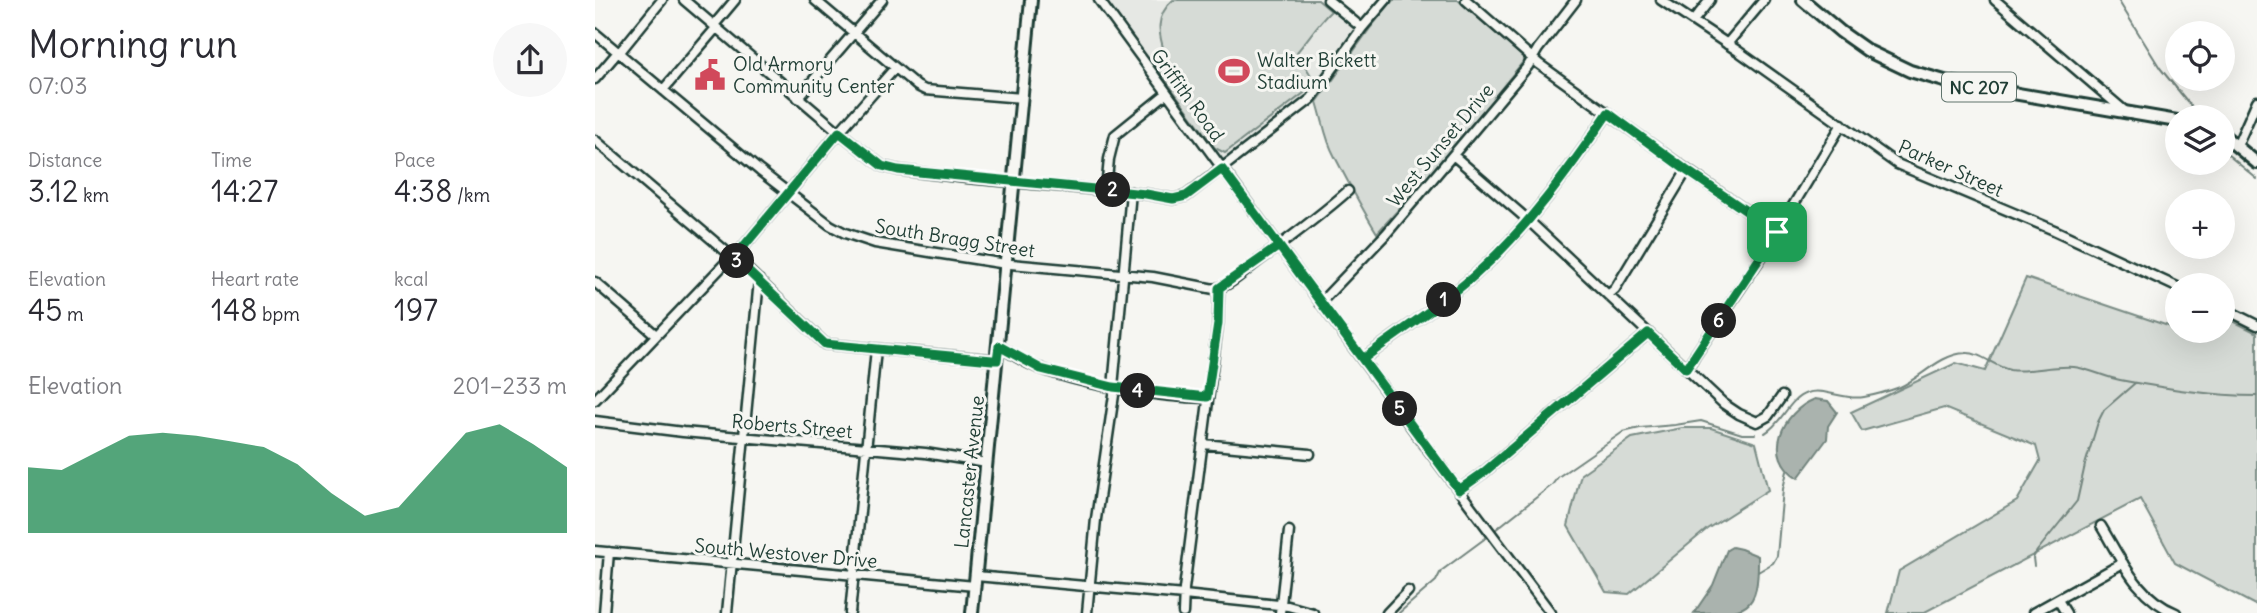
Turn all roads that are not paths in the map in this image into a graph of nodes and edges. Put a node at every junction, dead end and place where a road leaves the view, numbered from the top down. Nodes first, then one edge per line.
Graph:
1 (662, 0) edge
2 (684, 0) edge
3 (735, 0) edge
4 (815, 0) edge
5 (882, 0) edge
6 (1031, 0) edge
7 (1099, 0) edge
8 (1328, 0) edge
9 (1386, 0) edge
10 (1465, 0) edge
11 (1576, 0) edge
12 (1661, 0) edge
13 (1710, 0) edge
14 (1764, 0) edge
15 (1803, 0) edge
16 (1995, 0) edge
17 (1693, 21) junction
18 (715, 27) junction
19 (1362, 28) junction
20 (595, 33) edge
21 (853, 33) junction
22 (1727, 44) junction
23 (618, 52) junction
24 (1532, 58) junction
25 (895, 68) junction
26 (595, 79) edge
27 (663, 90) junction
28 (1167, 93) junction
29 (798, 97) junction
30 (1022, 98) junction
31 (2257, 101) edge
32 (1608, 113) junction
33 (2127, 113) junction
34 (2165, 119) edge
35 (1842, 124) junction
36 (839, 132) junction
37 (595, 140) edge
38 (2237, 146) joint
39 (1453, 155) junction
40 (2257, 163) edge
41 (1222, 169) junction
42 (1686, 170) junction
43 (1014, 182) junction
44 (1107, 190) junction
45 (1348, 191) dead end
46 (1131, 192) junction
47 (787, 193) junction
48 (1528, 220) junction
49 (1777, 232) junction
50 (1279, 246) junction
51 (733, 257) junction
52 (1006, 263) junction
53 (1124, 274) junction
54 (759, 280) junction
55 (2165, 281) edge
56 (595, 282) edge
57 (1219, 288) junction
58 (1608, 295) junction
59 (1320, 303) junction
60 (2235, 314) edge
61 (2257, 325) edge
62 (1648, 333) junction
63 (656, 335) junction
64 (999, 346) junction
65 (876, 349) junction
66 (1363, 359) junction
67 (997, 360) junction
68 (1686, 369) junction
69 (1114, 387) junction
70 (1782, 396) dead end
71 (1207, 397) junction
72 (595, 400) edge
73 (595, 421) edge
74 (744, 437) junction
75 (1202, 444) junction
76 (866, 449) junction
77 (1310, 454) dead end
78 (986, 463) junction
79 (1459, 490) junction
80 (2101, 526) dead end
81 (1289, 531) dead end
82 (595, 551) edge
83 (609, 552) junction
84 (731, 563) junction
85 (2123, 563) junction
86 (854, 575) junction
87 (975, 581) junction
88 (1091, 586) junction
89 (1408, 591) dead end
90 (1184, 595) junction
91 (2057, 600) junction
92 (1281, 609) edge
93 (604, 613) edge
94 (727, 613) edge
95 (850, 613) edge
96 (972, 613) edge
97 (1087, 613) edge
98 (1183, 613) edge
99 (1313, 613) edge
100 (1387, 613) edge
101 (1551, 613) edge
102 (2033, 613) edge
103 (2066, 613) edge
104 (2176, 613) edge

1 - 23 street
2 - 18 street
3 - 18 street
4 - 21 street
5 - 21 street
6 - 30 main road, Lancaster Avenue
7 - 28 street, Griffith Road
8 - 19 street
9 - 19 street
10 - 24 street
11 - 24 street, West Sunset Drive
12 - 17 street, Parker Street
13 - 17 street
14 - 22 street
15 - 33 main road, NC 207
16 - 33 street
17 - 22 street, Parker Street
18 - 27 street
18 - 29 street
19 - 41 street
20 - 23 street, South Bragg Street
21 - 25 street
21 - 29 street
22 - 35 street, Parker Street
23 - 26 street
23 - 27 street, South Bragg Street
24 - 32 street
24 - 39 street, West Sunset Drive
25 - 30 street
25 - 36 street
27 - 47 street, South Bragg Street
28 - 41 street, Griffith Road
28 - 44 street
29 - 36 street
30 - 43 main road, Lancaster Avenue
31 - 38 street
32 - 42 street
32 - 48 street
33 - 34 main road, NC 207
35 - 49 street
35 - 55 street, Parker Street
36 - 43 street
36 - 47 street
37 - 51 street
38 - 40 main road
39 - 48 street
39 - 59 street, West Sunset Drive
41 - 46 street
41 - 50 street, Griffith Road
42 - 49 street
42 - 58 street
43 - 44 street
43 - 52 main road, Lancaster Avenue
44 - 46 street
45 - 50 street
46 - 53 street
47 - 51 street
47 - 52 street, South Bragg Street
48 - 58 street
48 - 66 street
49 - 68 street
50 - 57 street
50 - 59 street, Griffith Road
51 - 54 street
51 - 63 street
52 - 53 street, South Bragg Street
52 - 64 main road, Lancaster Avenue
53 - 57 street, South Bragg Street
53 - 69 street
54 - 65 street
54 - 74 street
56 - 63 street
57 - 71 street
58 - 62 street
59 - 66 street, Griffith Road
60 - 61 street
62 - 68 street
62 - 79 street
63 - 72 street
64 - 67 main road, Lancaster Avenue
64 - 69 street
65 - 67 street
65 - 76 street
66 - 79 street, Griffith Road
67 - 78 main road, Lancaster Avenue
68 - 70 street
69 - 71 street
69 - 88 street
71 - 75 street
73 - 74 street, Roberts Street
74 - 76 street, Roberts Street
74 - 84 street
75 - 77 street
75 - 90 street
76 - 78 street, Roberts Street
76 - 86 street
78 - 87 main road, Lancaster Avenue
79 - 101 street, Griffith Road
80 - 85 street
81 - 92 street
82 - 83 street, South Westover Drive
83 - 84 street, South Westover Drive
83 - 93 street
84 - 86 street, South Westover Drive
84 - 94 street
85 - 91 street
85 - 104 street
86 - 87 street, South Westover Drive
86 - 95 street
87 - 88 street, South Westover Drive
87 - 96 main road, Lancaster Avenue
88 - 90 street, South Westover Drive
88 - 97 street
89 - 100 street
90 - 92 street, South Westover Drive
90 - 98 street
91 - 102 street
91 - 103 street
92 - 99 street, South Westover Drive

